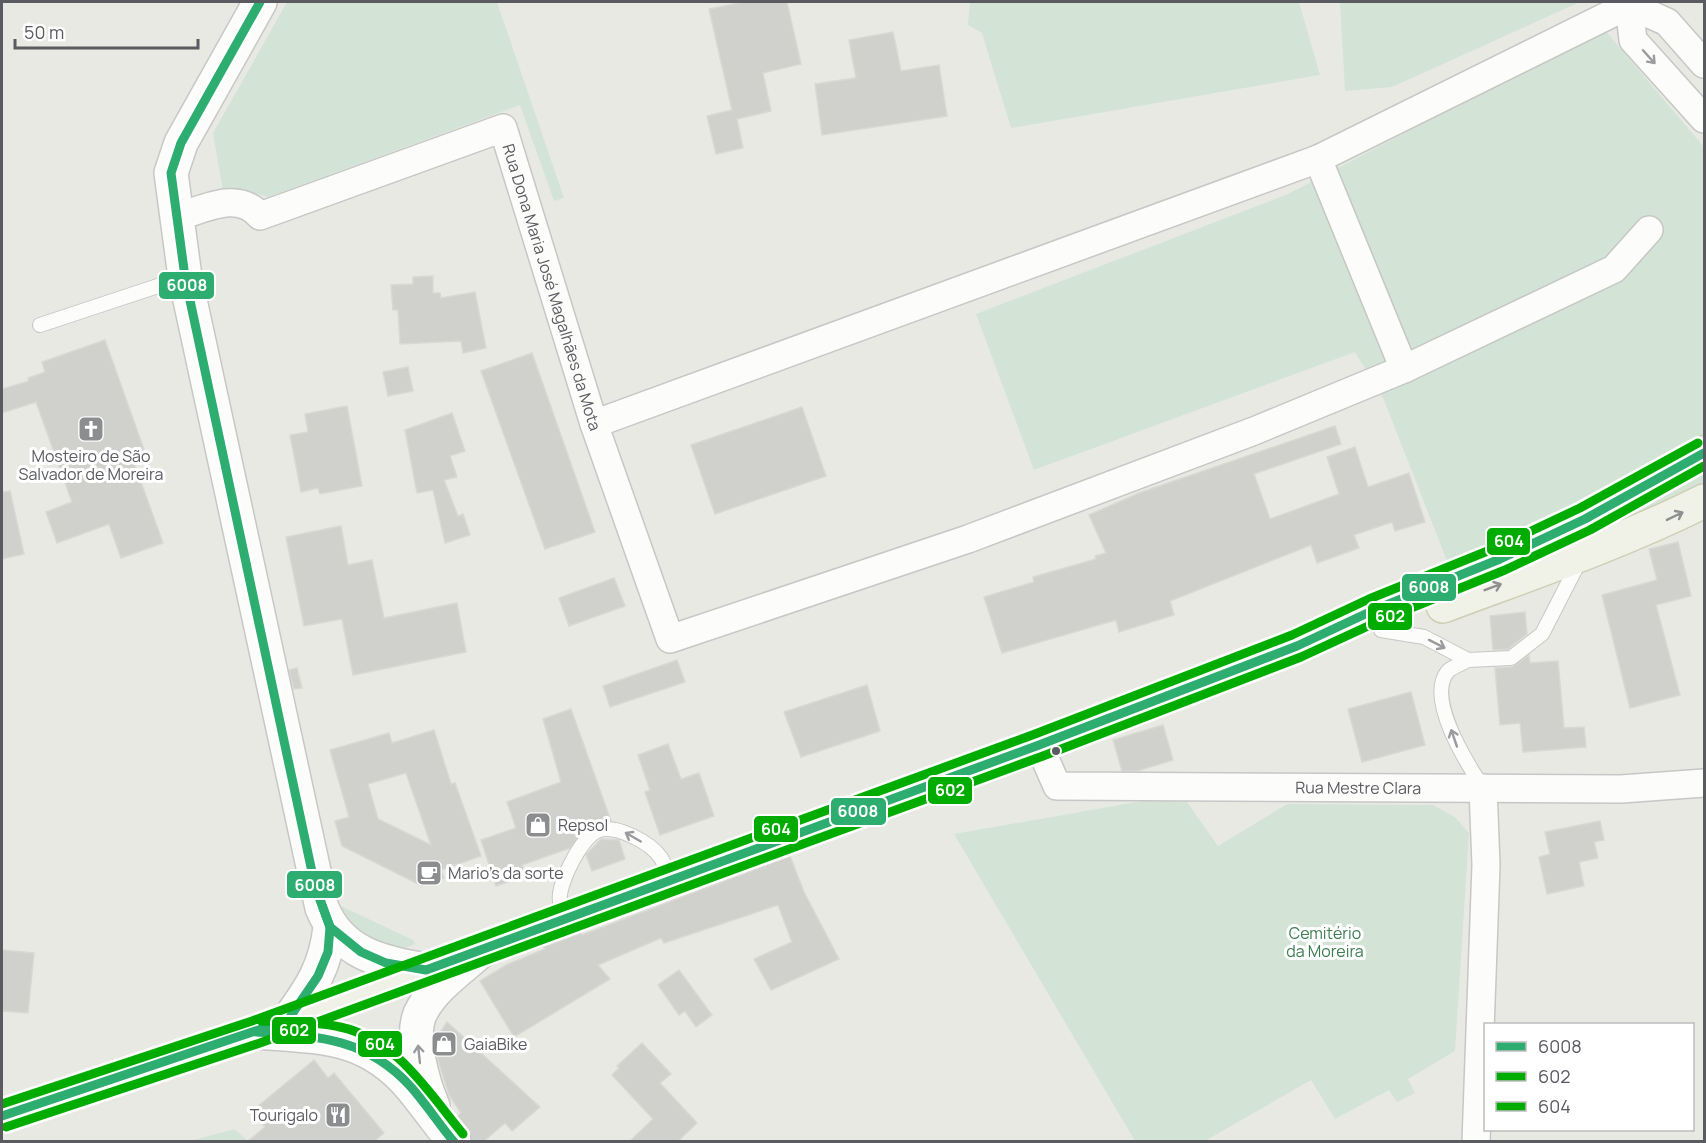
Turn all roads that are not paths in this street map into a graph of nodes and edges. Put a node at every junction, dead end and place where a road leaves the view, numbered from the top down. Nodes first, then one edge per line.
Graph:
1 (260, 2) edge
2 (1632, 3) edge
3 (1704, 64) edge
4 (1704, 119) edge
5 (1318, 159) junction
6 (177, 217) junction
7 (1649, 230) dead end
8 (185, 277) junction
9 (40, 325) dead end
10 (1404, 369) junction
11 (594, 424) junction
12 (1704, 453) edge
13 (1704, 501) edge
14 (1583, 553) junction
15 (1381, 630) junction
16 (1297, 646) junction
17 (1468, 660) junction
18 (1039, 745) junction
19 (1704, 783) edge
20 (1483, 788) junction
21 (670, 879) junction
22 (566, 919) junction
23 (330, 927) junction
24 (482, 950) junction
25 (426, 970) junction
26 (288, 1020) junction
27 (255, 1032) junction
28 (2, 1116) edge
29 (449, 1135) edge
30 (1476, 1142) edge

1 - 6 main road
2 - 3 street
2 -> 4 street
2 - 5 street
5 - 10 street
5 - 11 street
6 - 8 main road
6 - 11 street, Rua Dona Maria José Magalhães da Mota
7 - 10 street
8 - 9 lane
8 - 23 main road
10 - 11 street, Rua Dona Maria José Magalhães da Mota
12 - 16 main road
14 -> 13 main road
15 -> 14 main road
14 - 17 lane
15 - 16 main road
15 -> 17 lane
16 - 18 main road
20 -> 17 lane
18 - 20 street, Rua Mestre Clara
18 - 21 main road
19 - 20 street, Rua Mestre Clara
20 - 30 street
21 - 22 main road
21 -> 22 lane
22 - 24 main road
23 - 25 main road
23 - 26 main road
24 - 25 main road
29 -> 24 main road
25 - 26 main road
26 - 27 main road
27 - 28 main road
27 - 29 main road

